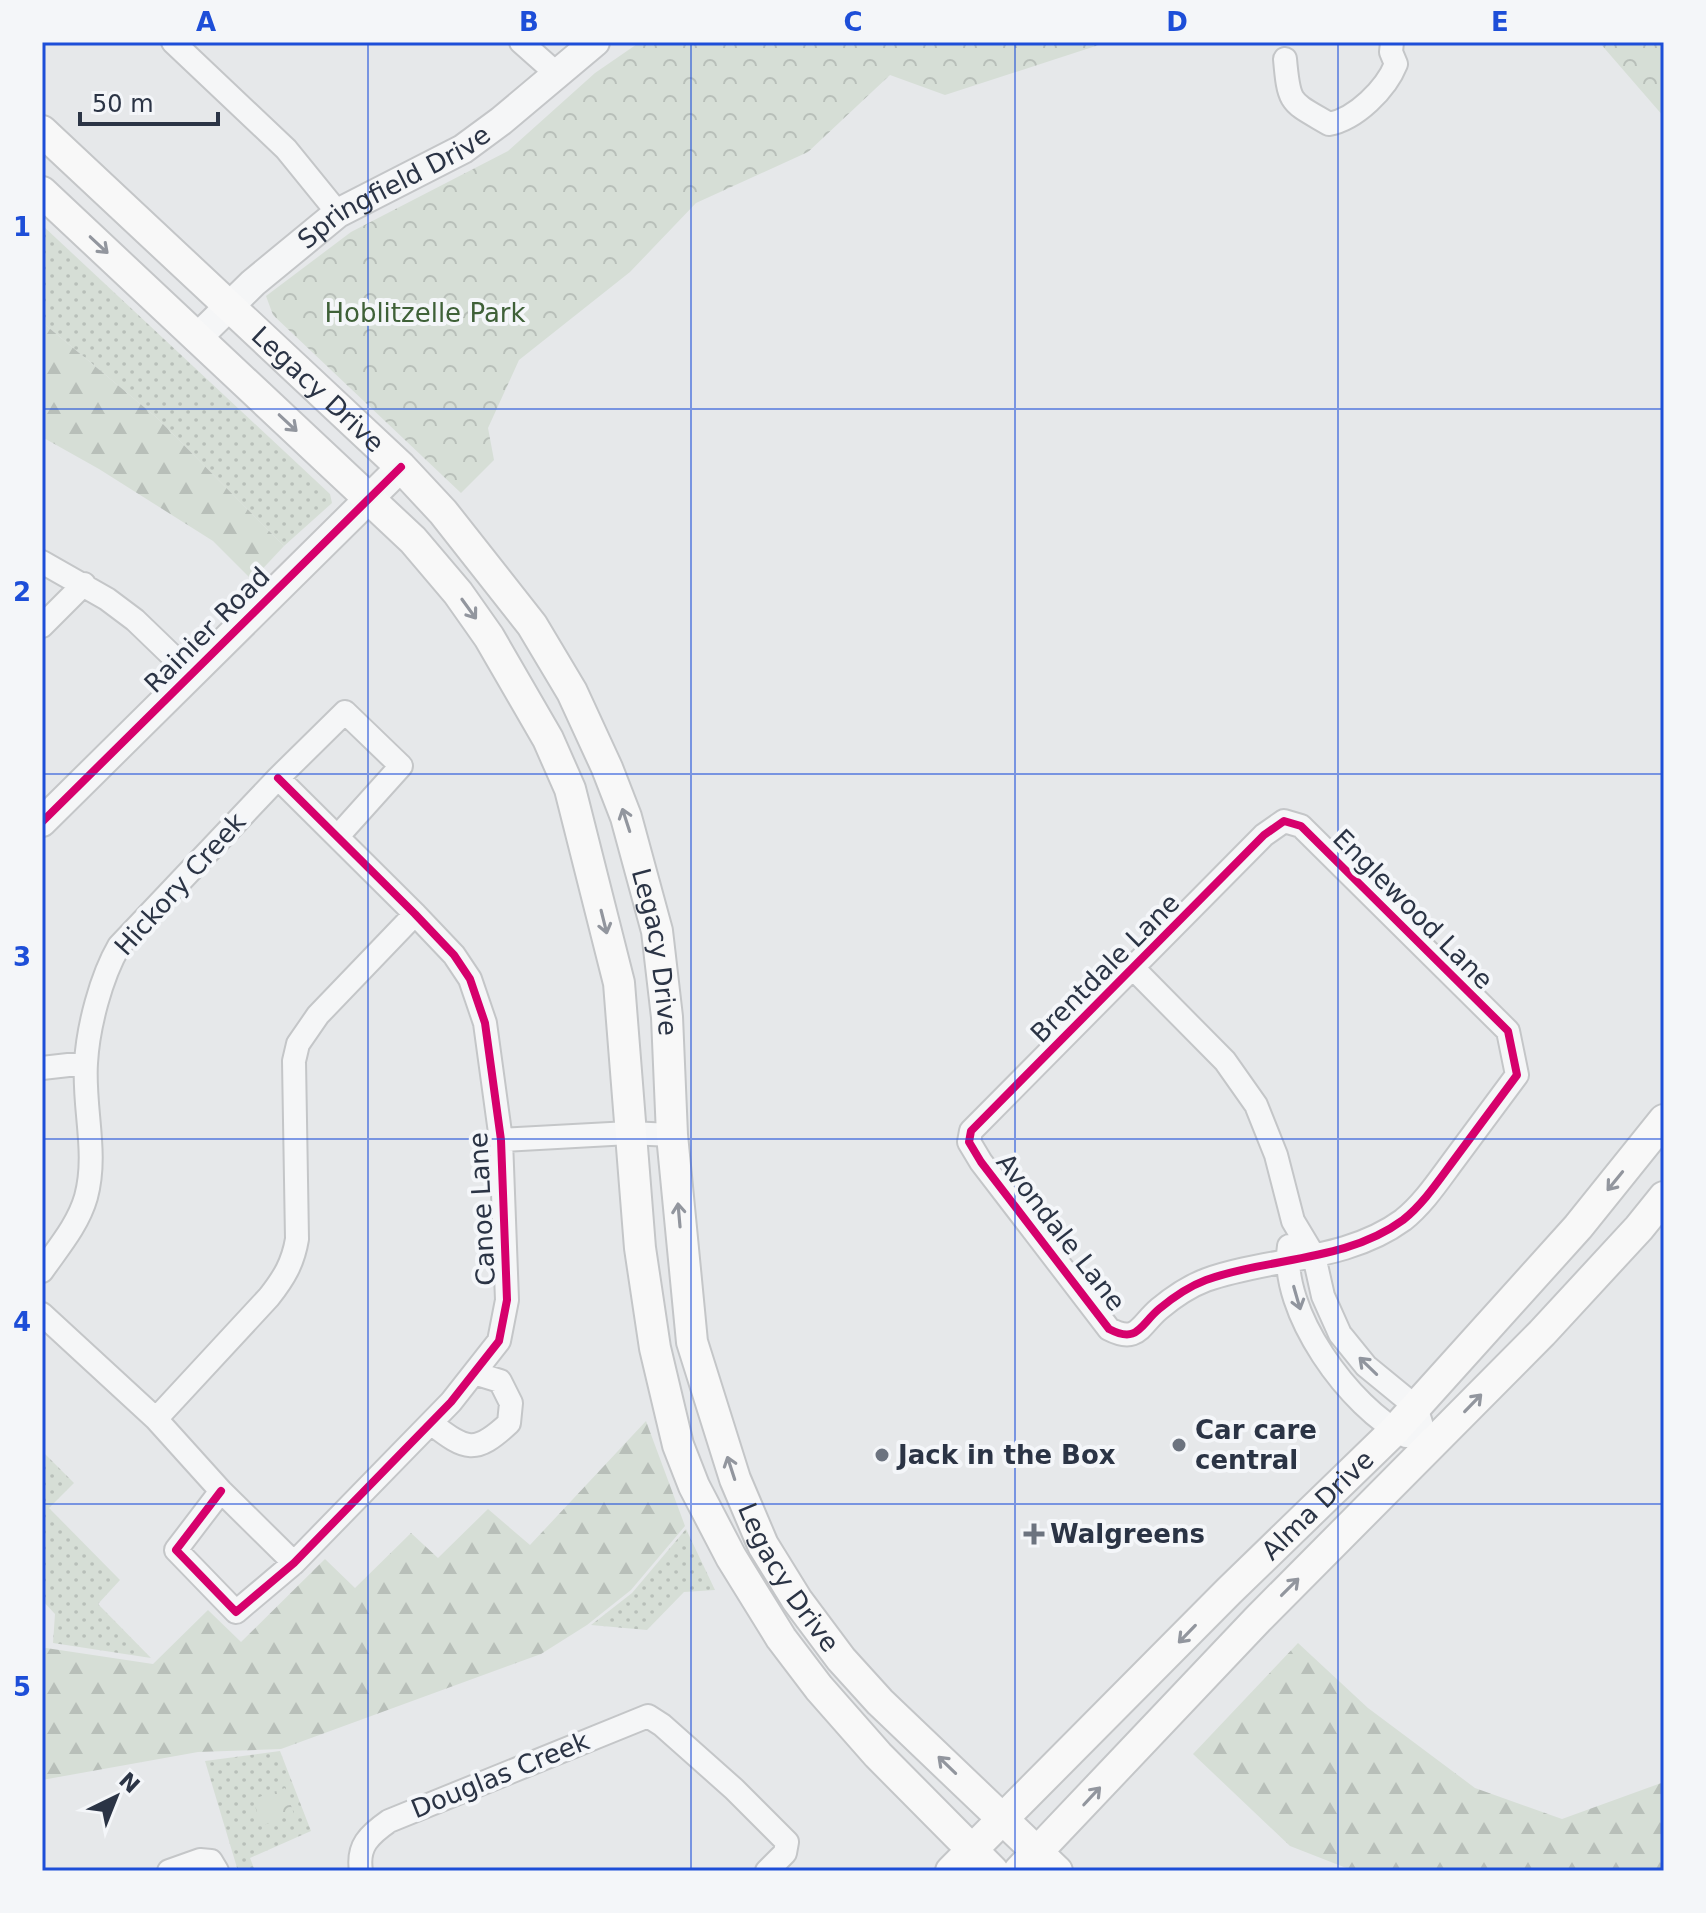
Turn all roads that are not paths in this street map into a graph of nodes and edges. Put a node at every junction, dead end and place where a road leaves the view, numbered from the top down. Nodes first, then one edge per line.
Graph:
1 (173, 42) edge
2 (521, 42) edge
3 (595, 42) edge
4 (1392, 42) edge
5 (1285, 59) dead end
6 (557, 74) junction
7 (42, 131) edge
8 (42, 192) edge
9 (338, 213) junction
10 (229, 306) junction
11 (197, 338) junction
12 (401, 467) junction
13 (368, 498) junction
14 (42, 562) edge
15 (84, 584) junction
16 (42, 626) edge
17 (191, 674) junction
18 (607, 768) junction
19 (278, 778) junction
20 (570, 789) junction
21 (42, 822) edge
22 (1276, 826) joint
23 (338, 836) junction
24 (415, 914) junction
25 (1133, 968) junction
26 (86, 1063) junction
27 (42, 1068) edge
28 (1664, 1120) edge
29 (629, 1133) junction
30 (672, 1135) junction
31 (501, 1140) junction
32 (969, 1142) joint
33 (1664, 1197) edge
34 (1293, 1221) junction
35 (1314, 1256) junction
36 (1287, 1261) junction
37 (42, 1271) edge
38 (42, 1314) edge
39 (474, 1373) junction
40 (1416, 1407) junction
41 (156, 1419) junction
42 (432, 1424) junction
43 (1395, 1430) junction
44 (1429, 1448) junction
45 (221, 1491) junction
46 (763, 1545) junction
47 (731, 1557) junction
48 (294, 1563) junction
49 (1229, 1591) junction
50 (1258, 1619) junction
51 (1004, 1819) junction
52 (961, 1861) edge
53 (1038, 1865) edge
54 (169, 1871) edge
55 (217, 1871) edge
56 (361, 1871) edge
57 (767, 1871) edge
58 (993, 1871) edge

1 - 9 street
2 - 6 street
3 - 6 street, Springfield Drive
4 - 5 street
6 - 9 street, Springfield Drive
7 - 10 main road, Legacy Drive
8 -> 11 main road, Legacy Drive
9 - 10 street, Springfield Drive
10 - 11 street, Springfield Drive
10 - 12 main road, Legacy Drive
11 -> 13 main road, Legacy Drive
12 - 13 street, Rainier Road
12 - 18 main road, Legacy Drive
13 - 17 street, Rainier Road
13 -> 20 main road, Legacy Drive
14 - 15 street
15 - 16 street
15 - 17 street
17 - 21 street, Rainier Road
18 - 20 main road
30 -> 18 main road, Legacy Drive
19 - 23 street, Canoe Lane
19 - 23 street, Hickory Creek
19 - 26 street, Hickory Creek
20 -> 29 main road, Legacy Drive
22 - 25 street, Brentdale Lane
22 - 35 street, Englewood Lane
23 - 24 street, Canoe Lane
24 - 31 street, Canoe Lane
24 - 41 street
25 - 32 street, Brentdale Lane
25 - 34 street
26 - 27 street
26 - 37 street, Hickory Creek
28 -> 40 main road, Alma Drive
29 - 30 street
29 - 31 street
29 - 47 main road, Legacy Drive
46 -> 30 main road, Legacy Drive
31 - 39 street, Canoe Lane
32 - 36 street, Avondale Lane
44 -> 33 main road, Alma Drive
34 - 35 street
34 - 36 street
35 - 36 street
40 -> 35 street
36 -> 43 street
38 - 41 street
39 - 42 street, Canoe Lane
39 - 42 street
40 - 43 main road, Alma Drive
40 - 44 street
41 - 45 street
42 - 48 street, Canoe Lane
43 - 44 street
43 - 49 main road, Alma Drive
50 -> 44 main road, Alma Drive
45 - 48 street
45 - 48 street, Canoe Lane
46 - 47 main road
51 -> 46 main road, Legacy Drive
47 - 52 main road, Legacy Drive
49 - 50 main road
49 -> 51 main road, Alma Drive
53 -> 50 main road, Alma Drive
51 - 52 main road, Alma Drive
51 - 53 main road, Legacy Drive
52 - 58 main road, Legacy Drive
54 - 55 street
56 - 57 street, Douglas Creek

